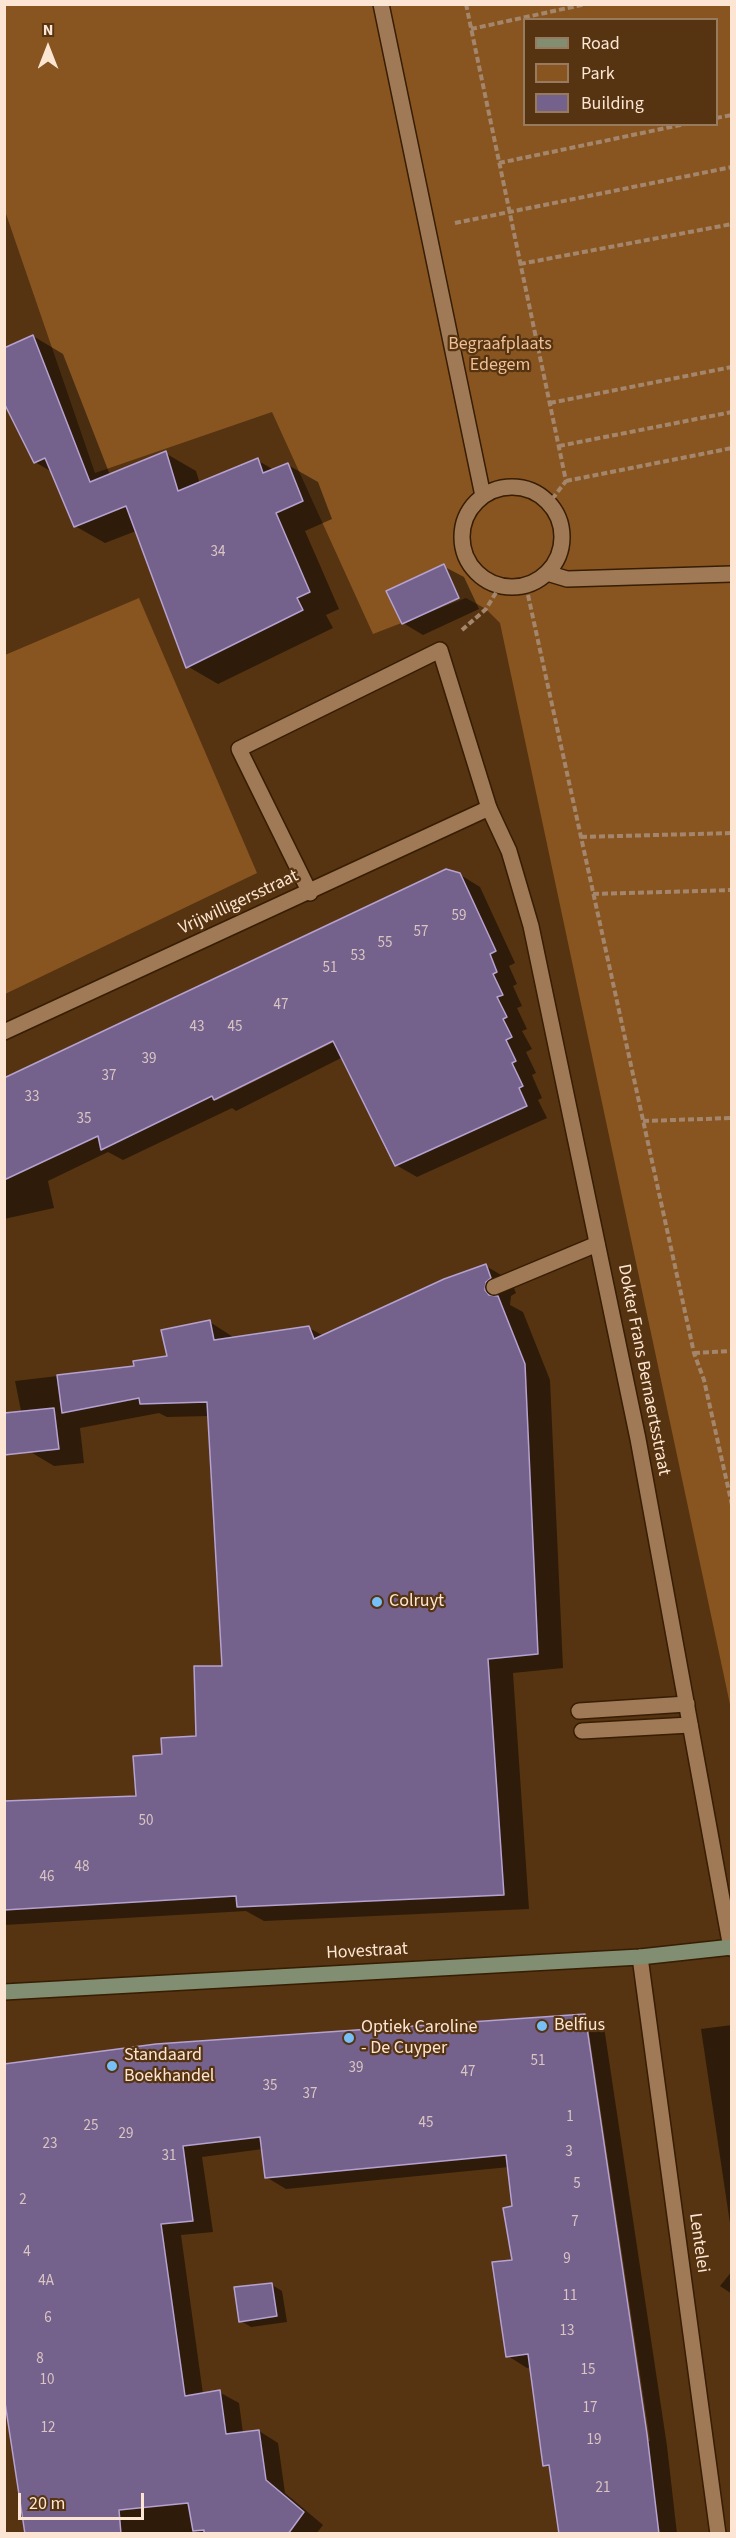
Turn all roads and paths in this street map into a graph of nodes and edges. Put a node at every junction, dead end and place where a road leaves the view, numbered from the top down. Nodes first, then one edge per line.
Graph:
1 (381, 4) edge
2 (466, 4) edge
3 (586, 4) edge
4 (471, 29) junction
5 (675, 126) edge
6 (499, 163) junction
7 (732, 167) edge
8 (510, 212) junction
9 (732, 224) edge
10 (428, 228) junction
11 (520, 264) junction
12 (732, 367) edge
13 (550, 403) junction
14 (732, 412) edge
15 (559, 446) junction
16 (732, 448) edge
17 (566, 481) junction
18 (483, 496) junction
19 (549, 503) junction
20 (547, 573) junction
21 (732, 574) edge
22 (526, 584) junction
23 (500, 586) junction
24 (440, 650) junction
25 (489, 808) junction
26 (732, 832) edge
27 (581, 837) junction
28 (732, 890) edge
29 (310, 893) junction
30 (593, 894) junction
31 (4, 1032) edge
32 (732, 1118) edge
33 (643, 1121) junction
34 (597, 1244) junction
35 (494, 1287) dead end
36 (732, 1351) edge
37 (694, 1353) junction
38 (732, 1505) edge
39 (687, 1704) junction
40 (579, 1711) dead end
41 (690, 1725) junction
42 (582, 1731) dead end
43 (731, 1947) edge
44 (640, 1957) junction
45 (4, 1992) edge
46 (718, 2534) edge

1 - 10 street
2 - 4 path
3 - 4 path
4 - 6 path
5 - 6 path
6 - 8 path
7 - 8 path
8 - 10 path
8 - 11 path
9 - 11 path
10 - 18 street
11 - 13 path
12 - 13 path
13 - 15 path
14 - 15 path
15 - 17 path
16 - 17 path
17 - 19 path
18 - 19 street
18 - 23 street
19 - 20 street
20 - 21 street
20 - 22 street
22 - 23 street
22 - 27 path
23 - 24 path
24 - 25 street, Dokter Frans Bernaertsstraat
24 - 29 street
25 - 29 street, Vrijwilligersstraat
25 - 34 street, Dokter Frans Bernaertsstraat
26 - 27 path
27 - 30 path
28 - 30 path
29 - 31 street, Vrijwilligersstraat
30 - 33 path
32 - 33 path
33 - 37 path
34 - 35 street
34 - 39 street, Dokter Frans Bernaertsstraat
36 - 37 path
37 - 38 path
39 - 40 street
39 - 41 street, Dokter Frans Bernaertsstraat
41 - 42 street
41 - 43 street, Dokter Frans Bernaertsstraat
43 - 44 street, Hovestraat
44 - 45 street, Hovestraat
44 - 46 street, Lentelei

